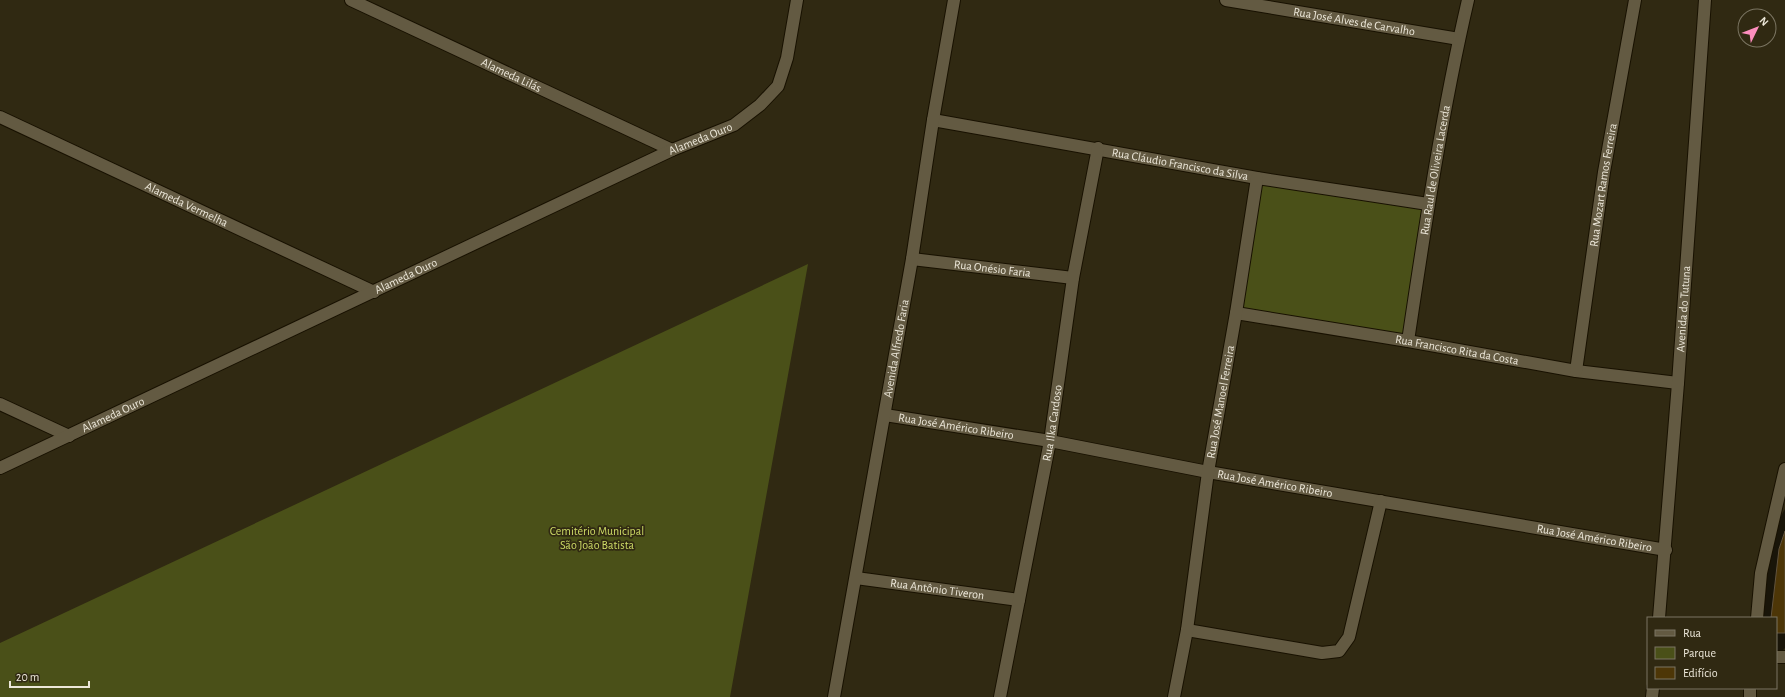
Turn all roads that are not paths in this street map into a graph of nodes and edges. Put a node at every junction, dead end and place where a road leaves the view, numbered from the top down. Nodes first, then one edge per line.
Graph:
1 (351, 0) edge
2 (797, 0) edge
3 (954, 0) edge
4 (1226, 0) edge
5 (1468, 0) edge
6 (1635, 0) edge
7 (1705, 0) edge
8 (1459, 40) junction
9 (0, 117) edge
10 (932, 120) junction
11 (1098, 148) junction
12 (672, 150) junction
13 (1257, 178) junction
14 (1428, 204) junction
15 (912, 259) junction
16 (1073, 278) junction
17 (374, 292) junction
18 (1236, 313) junction
19 (1408, 341) junction
20 (1576, 371) junction
21 (1678, 383) junction
22 (0, 404) edge
23 (885, 415) junction
24 (69, 436) junction
25 (1050, 441) junction
26 (0, 468) edge
27 (1785, 469) edge
28 (1208, 472) junction
29 (1381, 501) junction
30 (1666, 550) junction
31 (856, 578) junction
32 (1019, 600) junction
33 (1660, 617) edge
34 (1757, 617) edge
35 (1187, 630) junction
36 (834, 697) edge
37 (1000, 697) edge
38 (1174, 697) edge

1 - 12 street, Alameda Lilás
2 - 12 street, Alameda Ouro
3 - 10 street, Avenida Alfredo Faria
4 - 8 street, Rua José Alves de Carvalho
5 - 8 street, Rua Raul de Oliveira Lacerda
6 - 20 street, Rua Mozart Ramos Ferreira
7 - 21 street, Avenida do Tutuna
8 - 14 street, Rua Raul de Oliveira Lacerda
9 - 17 street, Alameda Vermelha
10 - 11 street, Rua Cláudio Francisco da Silva
10 - 15 street, Avenida Alfredo Faria
11 - 13 street, Rua Cláudio Francisco da Silva
11 - 16 street, Rua Ilka Cardoso
12 - 17 street, Alameda Ouro
13 - 14 street, Rua Cláudio Francisco da Silva
13 - 18 street, Rua José Manoel Ferreira
14 - 19 street, Rua Raul de Oliveira Lacerda
15 - 16 street, Rua Onésio Faria
15 - 23 street, Avenida Alfredo Faria
16 - 25 street, Rua Ilka Cardoso
17 - 24 street, Alameda Ouro
18 - 19 street, Rua Francisco Rita da Costa
18 - 28 street, Rua José Manoel Ferreira
19 - 20 street, Rua Francisco Rita da Costa
20 - 21 street, Rua Francisco Rita da Costa
21 - 30 street, Avenida do Tutuna
22 - 24 street
23 - 25 street, Rua José Américo Ribeiro
23 - 31 street, Avenida Alfredo Faria
24 - 26 street, Alameda Ouro
25 - 28 street, Rua José Américo Ribeiro
25 - 32 street, Rua Ilka Cardoso
27 - 34 street
28 - 29 street, Rua José Américo Ribeiro
28 - 35 street, Rua José Manoel Ferreira
29 - 30 street, Rua José Américo Ribeiro
29 - 35 street
30 - 33 street, Avenida do Tutuna
31 - 32 street, Rua Antônio Tiveron
31 - 36 street, Avenida Alfredo Faria
32 - 37 street, Rua Ilka Cardoso
35 - 38 street, Rua José Manoel Ferreira

